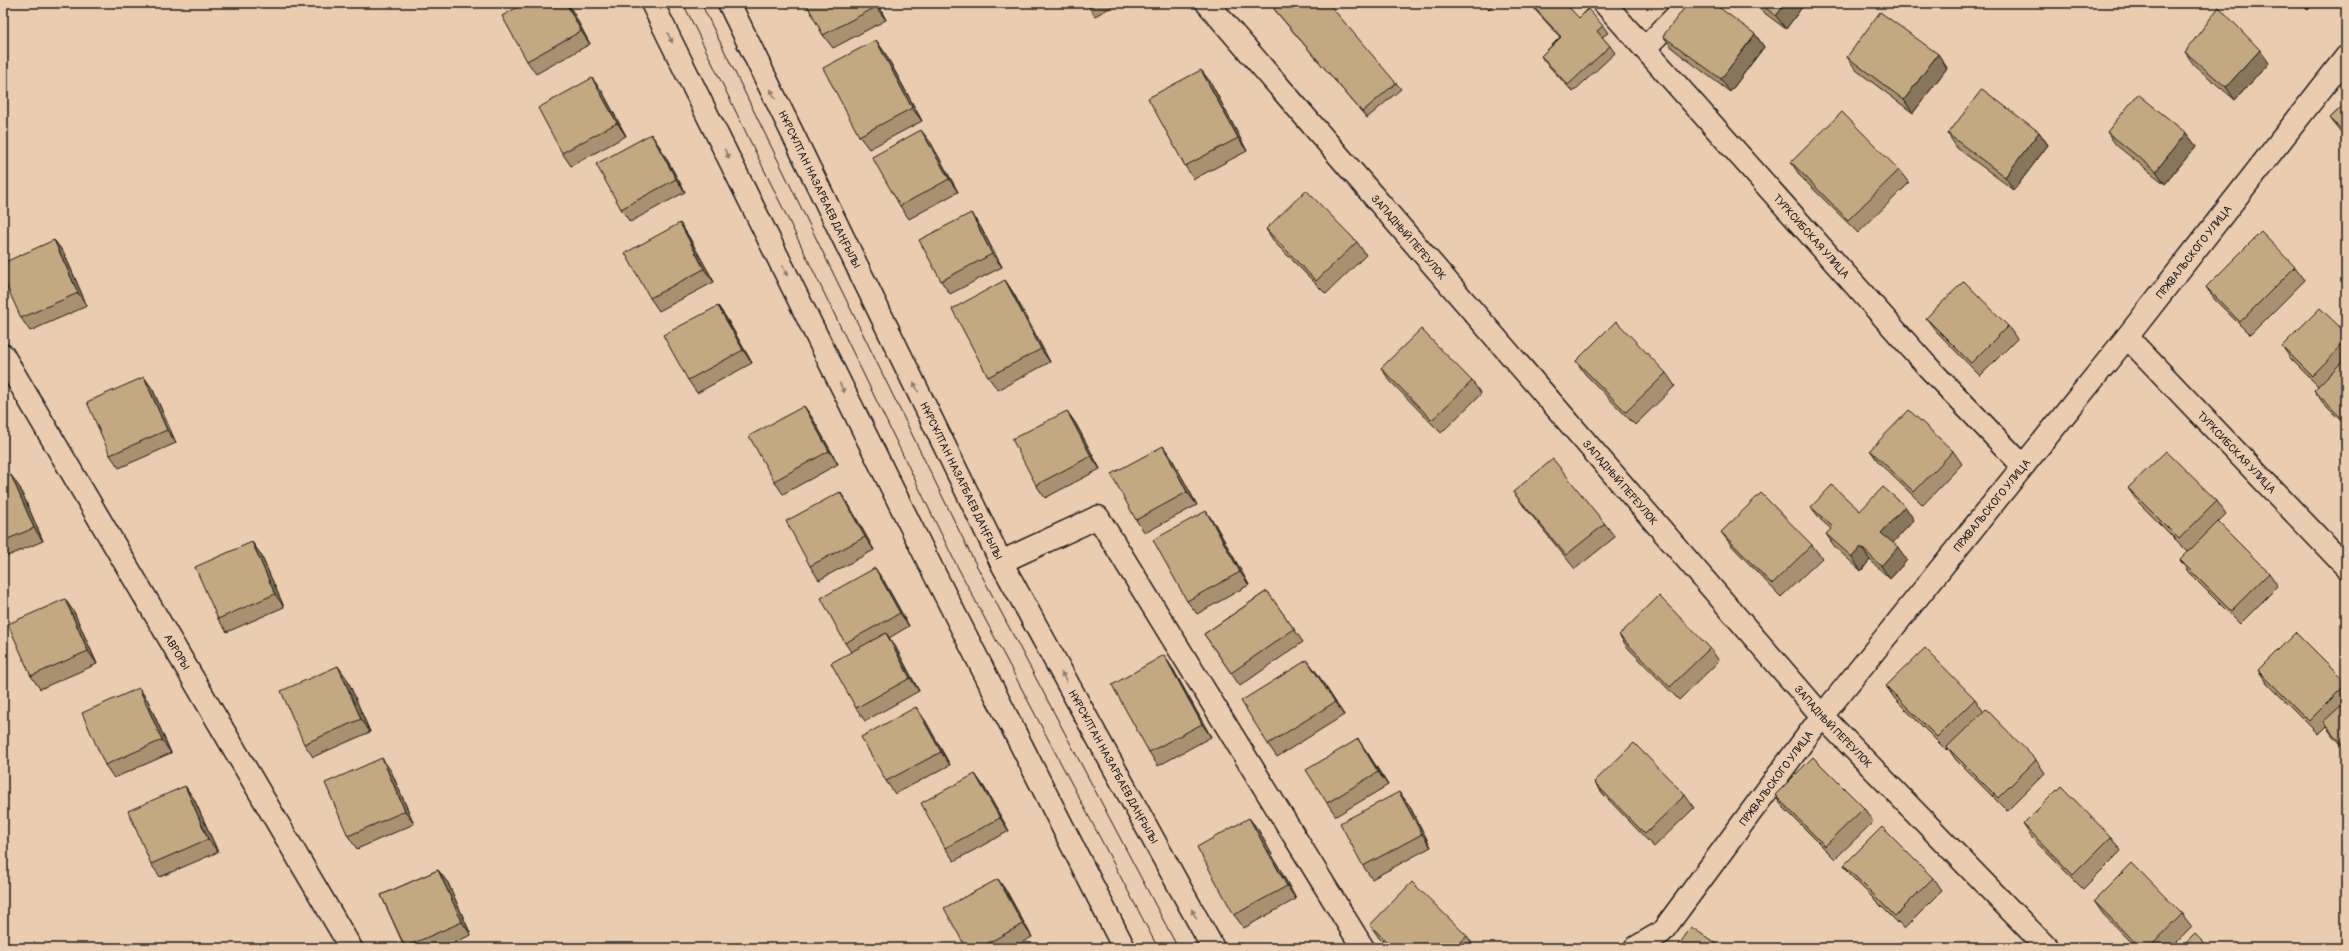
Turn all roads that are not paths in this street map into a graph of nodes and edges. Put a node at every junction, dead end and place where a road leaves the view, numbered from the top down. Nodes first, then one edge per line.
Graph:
1 (652, 3) edge
2 (729, 3) edge
3 (1207, 3) edge
4 (1604, 3) edge
5 (1689, 3) edge
6 (1645, 48) junction
7 (2346, 57) edge
8 (2127, 337) junction
9 (3, 355) edge
10 (2023, 466) junction
11 (1001, 562) junction
12 (2346, 567) edge
13 (1822, 716) junction
14 (351, 948) edge
15 (1124, 948) edge
16 (1213, 948) edge
17 (1363, 948) edge
18 (1635, 948) edge
19 (2047, 948) edge

1 -> 15 main road
11 -> 2 main road, НҰРСҰЛТАН НАЗАРБАЕВ ДАҢҒЫЛЫ
3 - 13 main road, ЗАПАДНЫЙ ПЕРЕУЛОК
4 - 6 main road, ТУРКСИБСКАЯ УЛИЦА
5 - 6 main road
6 - 10 main road, ТУРКСИБСКАЯ УЛИЦА
7 - 8 main road, ПРЖВАЛЬСКОГО УЛИЦА
8 - 10 main road, ПРЖВАЛЬСКОГО УЛИЦА
8 - 12 main road, ТУРКСИБСКАЯ УЛИЦА
9 - 14 main road, АВРОРЫ
10 - 13 main road, ПРЖВАЛЬСКОГО УЛИЦА
16 -> 11 main road, НҰРСҰЛТАН НАЗАРБАЕВ ДАҢҒЫЛЫ
11 - 17 main road
13 - 18 main road, ПРЖВАЛЬСКОГО УЛИЦА
13 - 19 main road, ЗАПАДНЫЙ ПЕРЕУЛОК

